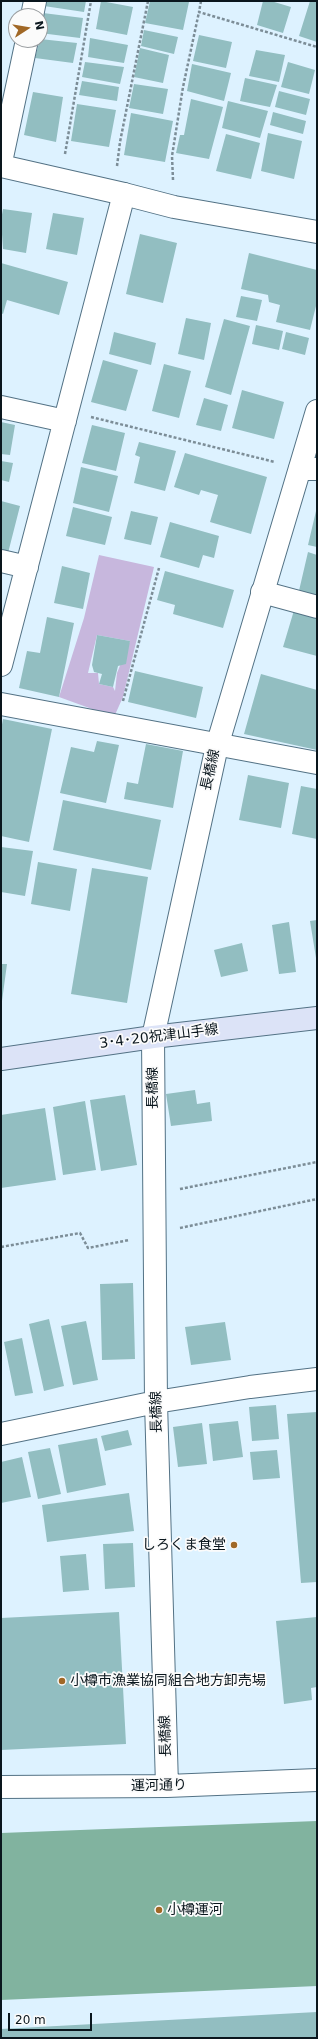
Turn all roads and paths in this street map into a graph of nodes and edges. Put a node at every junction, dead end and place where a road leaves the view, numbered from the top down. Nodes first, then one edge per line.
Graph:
1 (92, 1) edge
2 (148, 1) edge
3 (201, 1) edge
4 (200, 12) junction
5 (317, 47) edge
6 (25, 48) edge
7 (1, 162) edge
8 (1, 166) edge
9 (61, 180) junction
10 (119, 193) junction
11 (174, 207) junction
12 (317, 232) edge
13 (1, 407) edge
14 (317, 411) edge
15 (66, 416) junction
16 (309, 469) edge
17 (1, 561) edge
18 (27, 567) junction
19 (159, 568) dead end
20 (262, 592) junction
21 (317, 607) edge
22 (1, 664) edge
23 (1, 704) edge
24 (116, 726) junction
25 (217, 746) junction
26 (317, 763) edge
27 (317, 1018) edge
28 (153, 1037) junction
29 (1, 1059) edge
30 (317, 1162) edge
31 (154, 1194) junction
32 (317, 1199) edge
33 (184, 1227) dead end
34 (128, 1240) dead end
35 (1, 1246) edge
36 (317, 1379) edge
37 (156, 1402) junction
38 (1, 1434) edge
39 (317, 1780) edge
40 (167, 1786) junction
41 (1, 1787) edge

1 - 9 path
2 - 10 path
3 - 4 path
4 - 5 path
4 - 11 path
6 - 7 street
8 - 9 street
9 - 10 street
10 - 11 street
10 - 15 street
11 - 12 street
13 - 15 street
14 - 16 street, 長橋線
15 - 16 path
15 - 18 street
16 - 20 street, 長橋線
17 - 18 street
18 - 22 street
19 - 24 path
20 - 21 street
20 - 25 street, 長橋線
23 - 24 street
24 - 25 street
25 - 26 street
25 - 28 street, 長橋線
27 - 28 main road, 3･4･20祝津山手線
28 - 29 main road, 3･4･20祝津山手線
28 - 31 street, 長橋線
30 - 31 path
31 - 37 street, 長橋線
32 - 33 path
34 - 35 path
36 - 37 street
37 - 38 street
37 - 40 street, 長橋線
39 - 40 street, 運河通り
40 - 41 street, 運河通り

